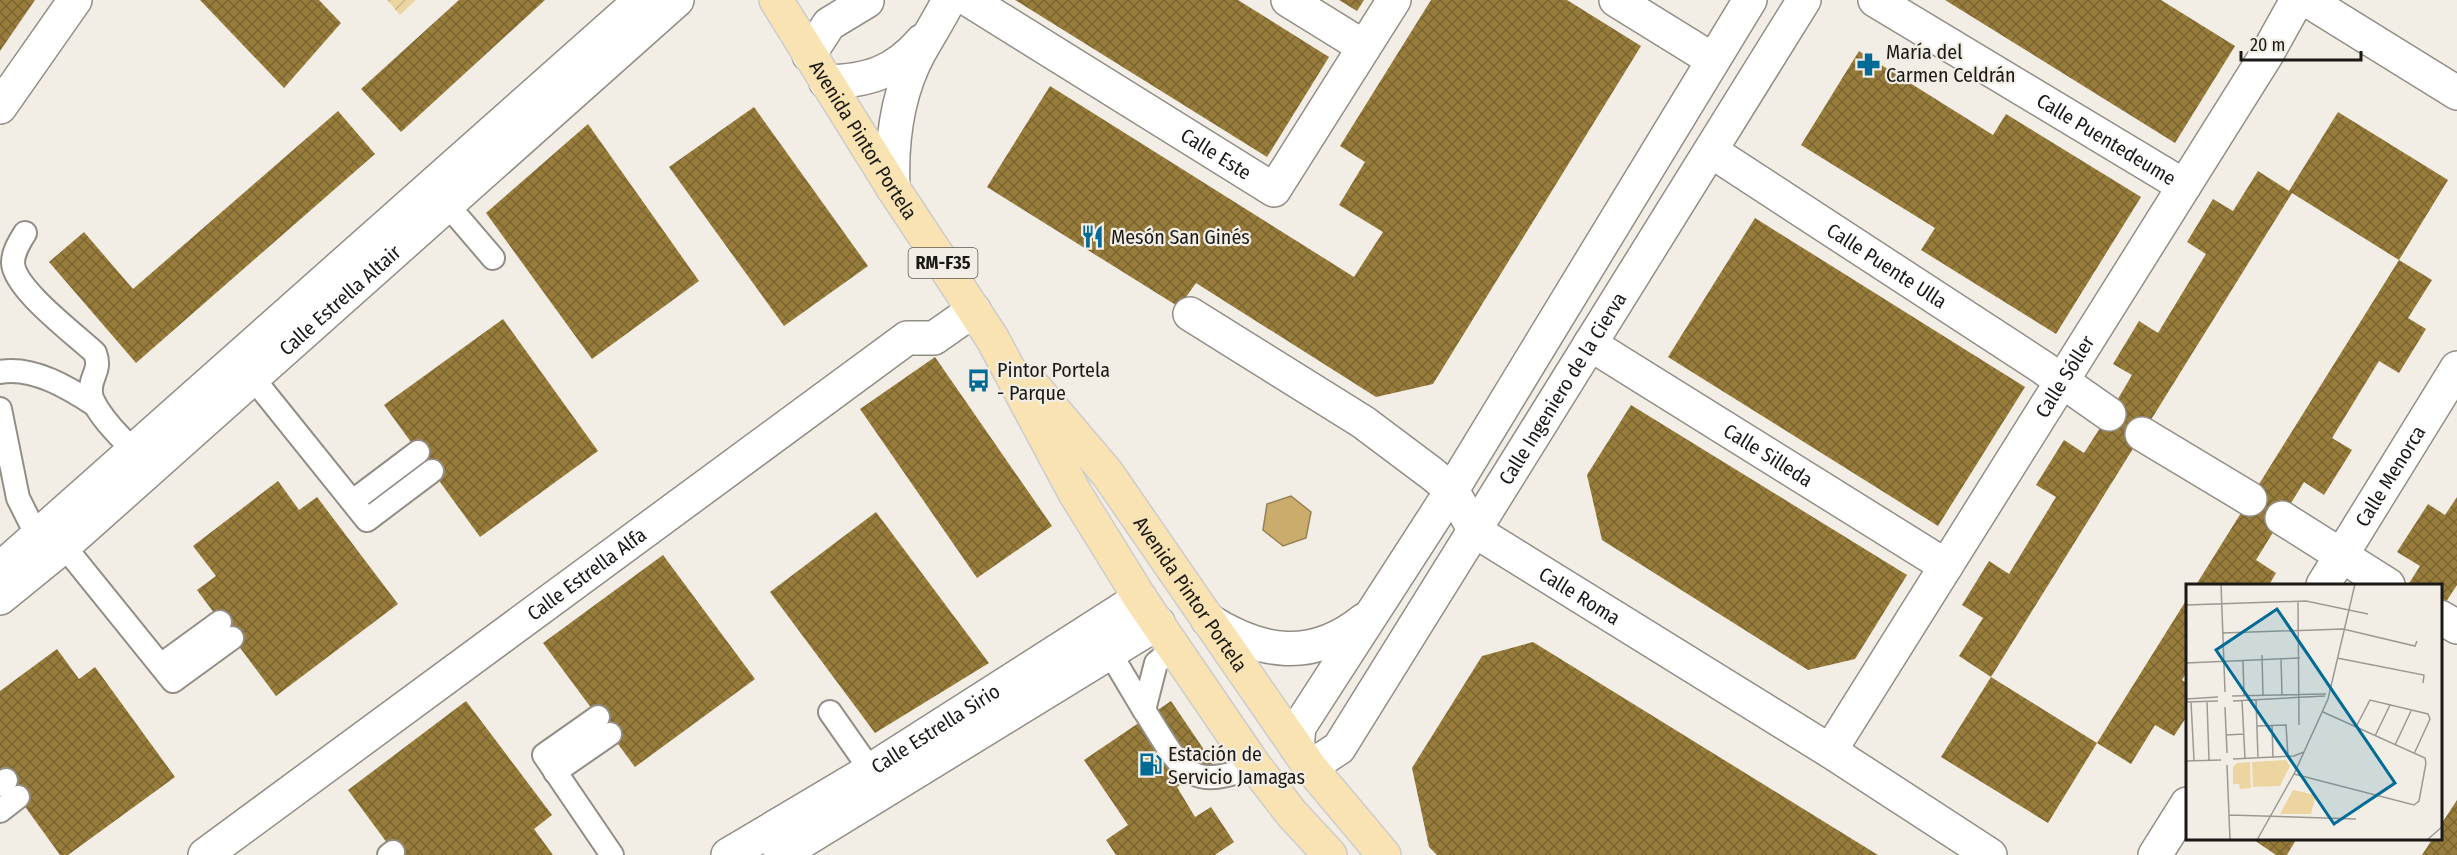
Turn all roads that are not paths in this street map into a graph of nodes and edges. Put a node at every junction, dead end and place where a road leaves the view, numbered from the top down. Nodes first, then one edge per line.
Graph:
1 (75, 0) edge
2 (641, 0) edge
3 (677, 0) edge
4 (776, 0) edge
5 (866, 0) edge
6 (872, 0) edge
7 (969, 0) edge
8 (1288, 0) edge
9 (1394, 0) edge
10 (1617, 0) edge
11 (1750, 0) edge
12 (1804, 0) edge
13 (1875, 0) edge
14 (2298, 0) edge
15 (2307, 0) edge
16 (944, 11) edge
17 (1364, 47) junction
18 (1713, 60) junction
19 (817, 68) junction
20 (2457, 93) edge
21 (0, 107) edge
22 (1711, 151) junction
23 (2184, 186) junction
24 (893, 188) junction
25 (439, 195) junction
26 (26, 233) dead end
27 (493, 258) dead end
28 (974, 310) junction
29 (1190, 314) dead end
30 (992, 338) junction
31 (1590, 344) junction
32 (245, 368) junction
33 (2457, 368) edge
34 (0, 372) edge
35 (2061, 381) junction
36 (95, 405) junction
37 (0, 410) edge
38 (2109, 414) dead end
39 (2142, 434) dead end
40 (418, 452) dead end
41 (145, 457) junction
42 (432, 471) dead end
43 (1452, 490) junction
44 (2250, 499) dead end
45 (353, 501) junction
46 (2282, 518) dead end
47 (1475, 531) junction
48 (51, 541) junction
49 (2341, 556) junction
50 (1946, 567) junction
51 (0, 569) edge
52 (2324, 584) edge
53 (2386, 584) edge
54 (0, 598) edge
55 (1370, 615) junction
56 (2442, 618) edge
57 (1208, 621) junction
58 (1157, 623) junction
59 (2457, 627) edge
60 (226, 630) dead end
61 (1110, 653) junction
62 (1144, 710) junction
63 (830, 712) dead end
64 (604, 726) dead end
65 (1830, 751) junction
66 (1301, 760) junction
67 (1254, 765) junction
68 (878, 780) junction
69 (8, 788) edge
70 (2186, 806) edge
71 (0, 811) edge
72 (793, 852) edge
73 (205, 855) edge
74 (612, 855) edge
75 (728, 855) edge
76 (1330, 855) edge
77 (1353, 855) edge
78 (1384, 855) edge
79 (1990, 855) edge
80 (2155, 855) edge

1 - 21 street
2 - 25 street, Calle Estrella Altair
3 - 25 street, Calle Estrella Altair
4 - 19 main road, Avenida Pintor Portela
5 - 6 street
5 - 19 street
7 - 17 street, Calle Este
8 - 17 street
9 - 17 street, Calle Este
10 - 18 street
11 - 18 street
12 - 22 street, Calle Ingeniero de la Cierva
13 - 23 street, Calle Puentedeume
14 - 23 street, Calle Sóller
15 - 20 street
16 - 19 street
16 - 24 street
18 - 43 street
19 - 24 main road, Avenida Pintor Portela
22 - 31 street, Calle Ingeniero de la Cierva
22 - 35 street, Calle Puente Ulla
23 - 35 street, Calle Sóller
24 - 28 main road, Avenida Pintor Portela / RM-F35
25 - 27 lane
25 - 32 street, Calle Estrella Altair
26 - 36 lane
28 - 30 main road, Avenida Pintor Portela / RM-F35
28 - 73 street, Calle Estrella Alfa
29 - 43 street, Calle Roma
30 - 57 main road, Avenida Pintor Portela
30 - 58 main road, Avenida Pintor Portela
31 - 47 street, Calle Ingeniero de la Cierva
31 - 50 street, Calle Silleda
32 - 41 street, Calle Estrella Altair
32 - 45 lane
33 - 49 street, Calle Menorca
34 - 36 lane
35 - 38 street, Calle Puente Ulla
35 - 50 street, Calle Sóller
36 - 41 lane
37 - 48 lane
39 - 44 street
40 - 45 lane
41 - 48 street, Calle Estrella Altair
42 - 45 lane
43 - 47 street, Calle Roma
43 - 55 street
46 - 49 street
47 - 65 street, Calle Roma
47 - 66 street, Calle Ingeniero de la Cierva
48 - 51 street, Calle Estrella Altair
48 - 54 street, Calle Estrella Altair
48 - 60 lane
49 - 52 street, Calle Menorca
49 - 53 street
50 - 65 street, Calle Sóller
55 - 57 street
55 - 66 street
56 - 59 street
57 - 66 main road, Avenida Pintor Portela
58 - 61 street, Calle Estrella Sirio
58 - 62 lane
58 - 66 main road
58 - 67 main road, Avenida Pintor Portela
58 - 68 street, Calle Estrella Sirio
61 - 62 lane
61 - 68 street, Calle Estrella Sirio
62 - 67 lane
63 - 68 lane
64 - 74 lane
65 - 79 street, Calle Roma
66 - 77 main road
66 - 78 main road, Avenida Pintor Portela
67 - 76 main road, Avenida Pintor Portela
68 - 72 street, Calle Estrella Sirio
68 - 75 street, Calle Estrella Sirio
69 - 71 lane
70 - 80 street

